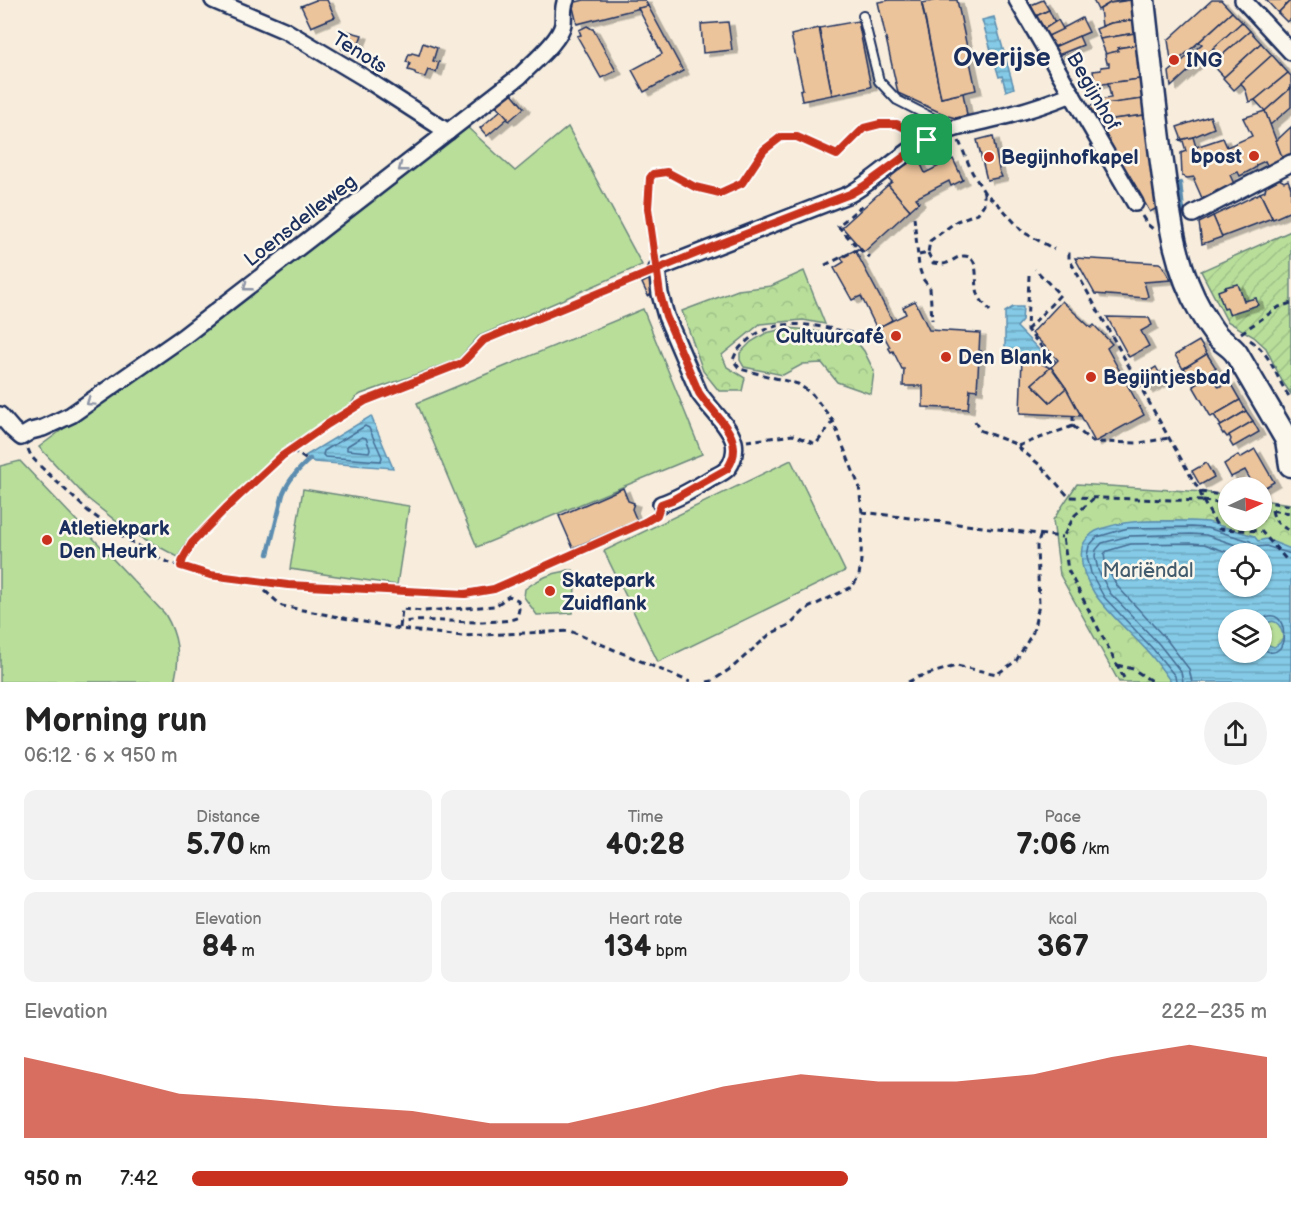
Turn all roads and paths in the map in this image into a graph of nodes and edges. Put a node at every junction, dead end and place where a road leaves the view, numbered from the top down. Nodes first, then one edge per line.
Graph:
1 (213, 0) edge
2 (566, 0) edge
3 (1017, 0) edge
4 (1143, 0) edge
5 (1243, 0) edge
6 (863, 16) dead end
7 (1291, 52) edge
8 (1072, 94) junction
9 (954, 129) junction
10 (448, 132) junction
11 (927, 140) junction
12 (1291, 163) edge
13 (984, 192) junction
14 (870, 199) dead end
15 (1135, 203) dead end
16 (1193, 214) dead end
17 (914, 217) dead end
18 (1069, 248) dead end
19 (859, 249) junction
20 (1054, 249) dead end
21 (928, 253) junction
22 (919, 255) junction
23 (870, 257) dead end
24 (825, 265) dead end
25 (1035, 269) dead end
26 (657, 270) junction
27 (1029, 275) dead end
28 (1291, 303) edge
29 (990, 311) dead end
30 (932, 320) dead end
31 (1027, 330) junction
32 (862, 335) dead end
33 (1055, 362) dead end
34 (1291, 399) edge
35 (0, 415) edge
36 (1073, 415) dead end
37 (833, 421) junction
38 (975, 421) dead end
39 (1073, 426) junction
40 (21, 437) junction
41 (1168, 438) junction
42 (734, 443) junction
43 (1017, 447) junction
44 (292, 450) junction
45 (307, 460) dead end
46 (1291, 465) edge
47 (1200, 492) junction
48 (1218, 495) edge
49 (1094, 498) junction
50 (1203, 501) junction
51 (1218, 503) edge
52 (1272, 503) edge
53 (661, 504) joint
54 (1291, 506) edge
55 (1272, 510) joint
56 (862, 512) junction
57 (1291, 513) edge
58 (1291, 531) edge
59 (1041, 534) junction
60 (1063, 537) junction
61 (1291, 559) edge
62 (181, 566) junction
63 (262, 581) junction
64 (401, 622) junction
65 (400, 629) junction
66 (1117, 665) junction
67 (713, 681) edge
68 (690, 682) edge
69 (706, 682) edge
70 (908, 682) edge
71 (1126, 682) edge
72 (1153, 682) edge

1 - 10 street, Tenots
2 - 10 street, Loensdelleweg
3 - 8 street, Begijnhof
4 - 46 main road
5 - 7 street
6 - 9 lane
8 - 9 street
8 - 15 street, Begijnhof
9 - 11 street
9 - 13 path
10 -> 40 street, Loensdelleweg
11 - 26 street
11 - 26 path
12 - 16 street
13 - 20 path
13 - 21 path
14 - 19 path
17 - 22 path
18 - 41 path
19 - 23 path
19 - 24 path
21 - 22 path
21 - 29 path
22 - 30 path
25 - 31 path
26 - 42 street
26 - 44 path
27 - 31 path
28 - 34 path
31 - 33 path
32 - 37 path
35 - 40 street
36 - 39 path
37 - 42 path
37 - 56 path
38 - 43 path
39 - 41 path
39 - 43 path
40 - 62 path
41 - 47 path
42 - 53 street
43 - 49 path
44 - 45 path
44 - 62 path
47 - 48 path
47 - 50 path
49 - 50 path
49 - 60 path
50 - 51 path
50 - 61 path
52 - 54 path
53 - 63 path
55 - 57 path
55 - 58 path
56 - 59 path
56 - 67 path
59 - 60 path
59 - 70 path
60 - 66 path
62 - 63 path
63 - 65 path
64 - 64 path
64 - 65 path
65 - 68 path
66 - 71 path
66 - 72 path
67 - 69 path

